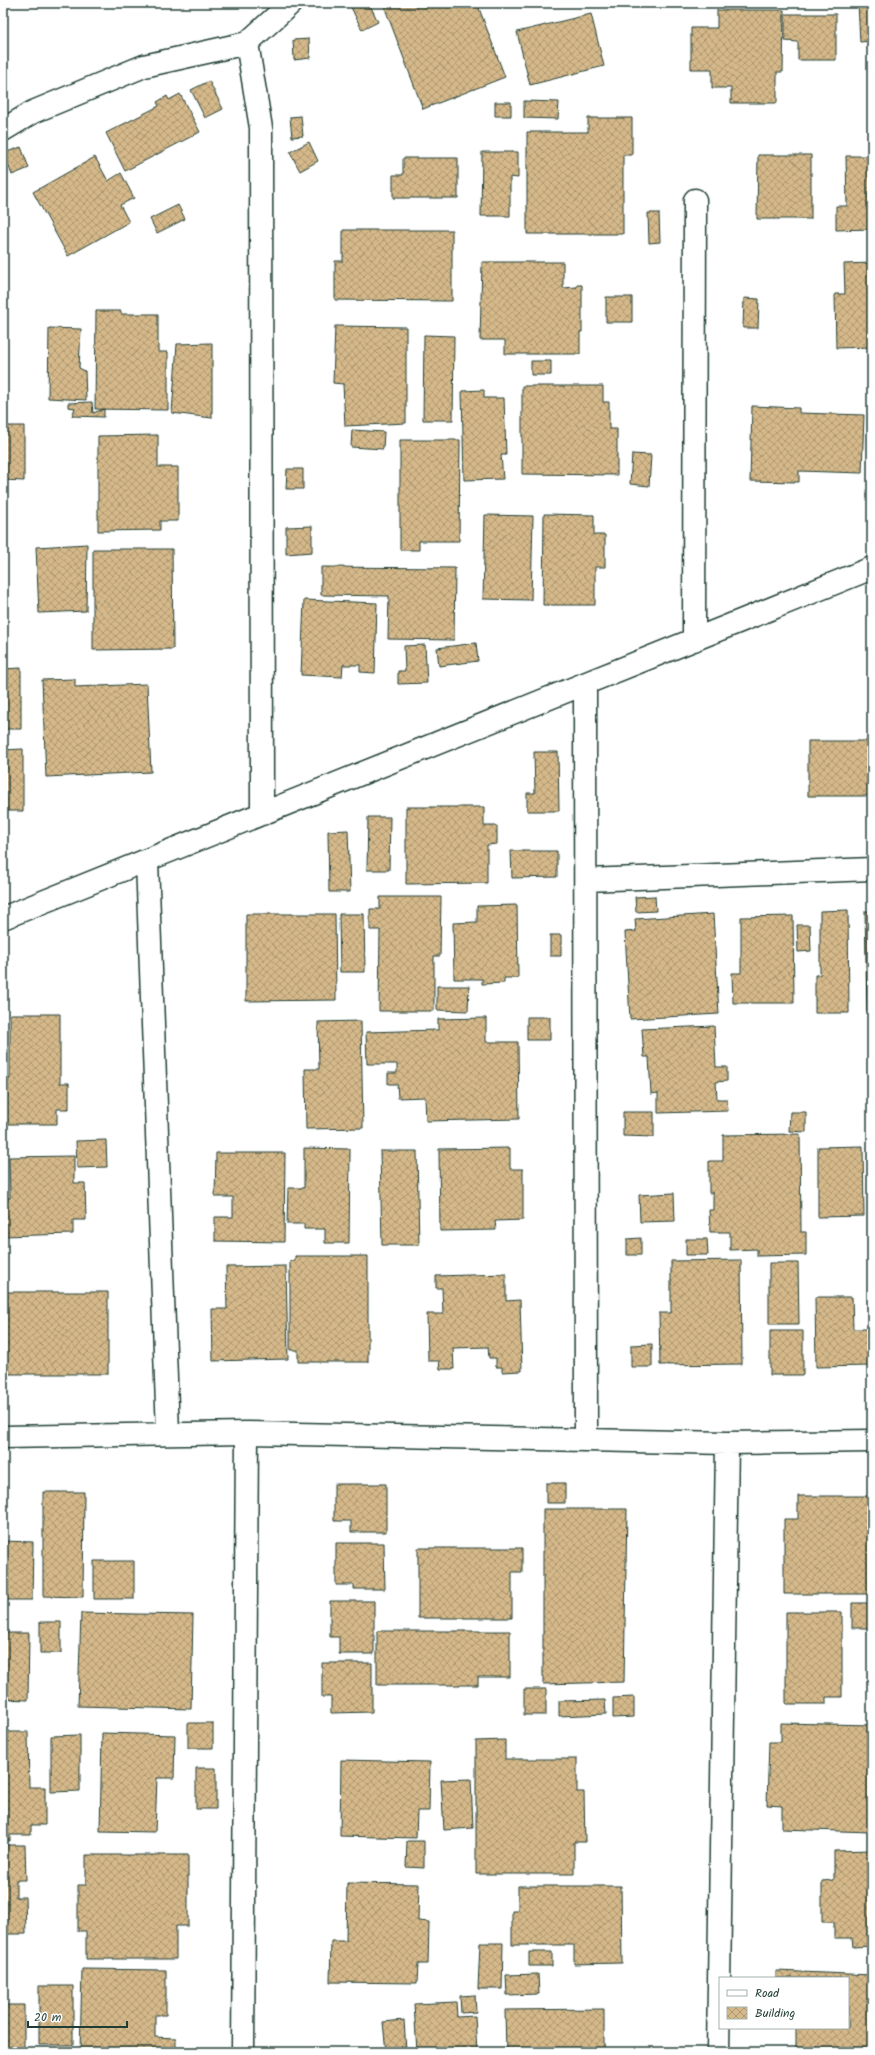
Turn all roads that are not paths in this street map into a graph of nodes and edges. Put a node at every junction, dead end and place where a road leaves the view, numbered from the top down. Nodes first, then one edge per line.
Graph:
1 (291, 3) edge
2 (247, 43) junction
3 (3, 130) edge
4 (695, 200) dead end
5 (872, 568) edge
6 (694, 640) junction
7 (584, 684) junction
8 (262, 814) junction
9 (147, 860) junction
10 (872, 869) edge
11 (586, 880) junction
12 (3, 918) edge
13 (168, 1433) junction
14 (247, 1433) junction
15 (3, 1437) edge
16 (586, 1439) junction
17 (872, 1441) edge
18 (727, 1443) junction
19 (719, 1977) edge
20 (719, 1984) edge
21 (243, 2052) edge
22 (718, 2052) edge

1 - 2 street
2 - 3 street
2 - 8 street
4 - 6 street
5 - 6 street
6 - 7 street
7 - 8 street
7 - 11 street
8 - 9 street
9 - 12 street
9 - 13 street
10 - 11 street
11 - 16 street
13 - 14 street
13 - 15 street
14 - 16 street
14 - 21 street
16 - 18 street
17 - 18 street
18 - 19 street
20 - 22 street

